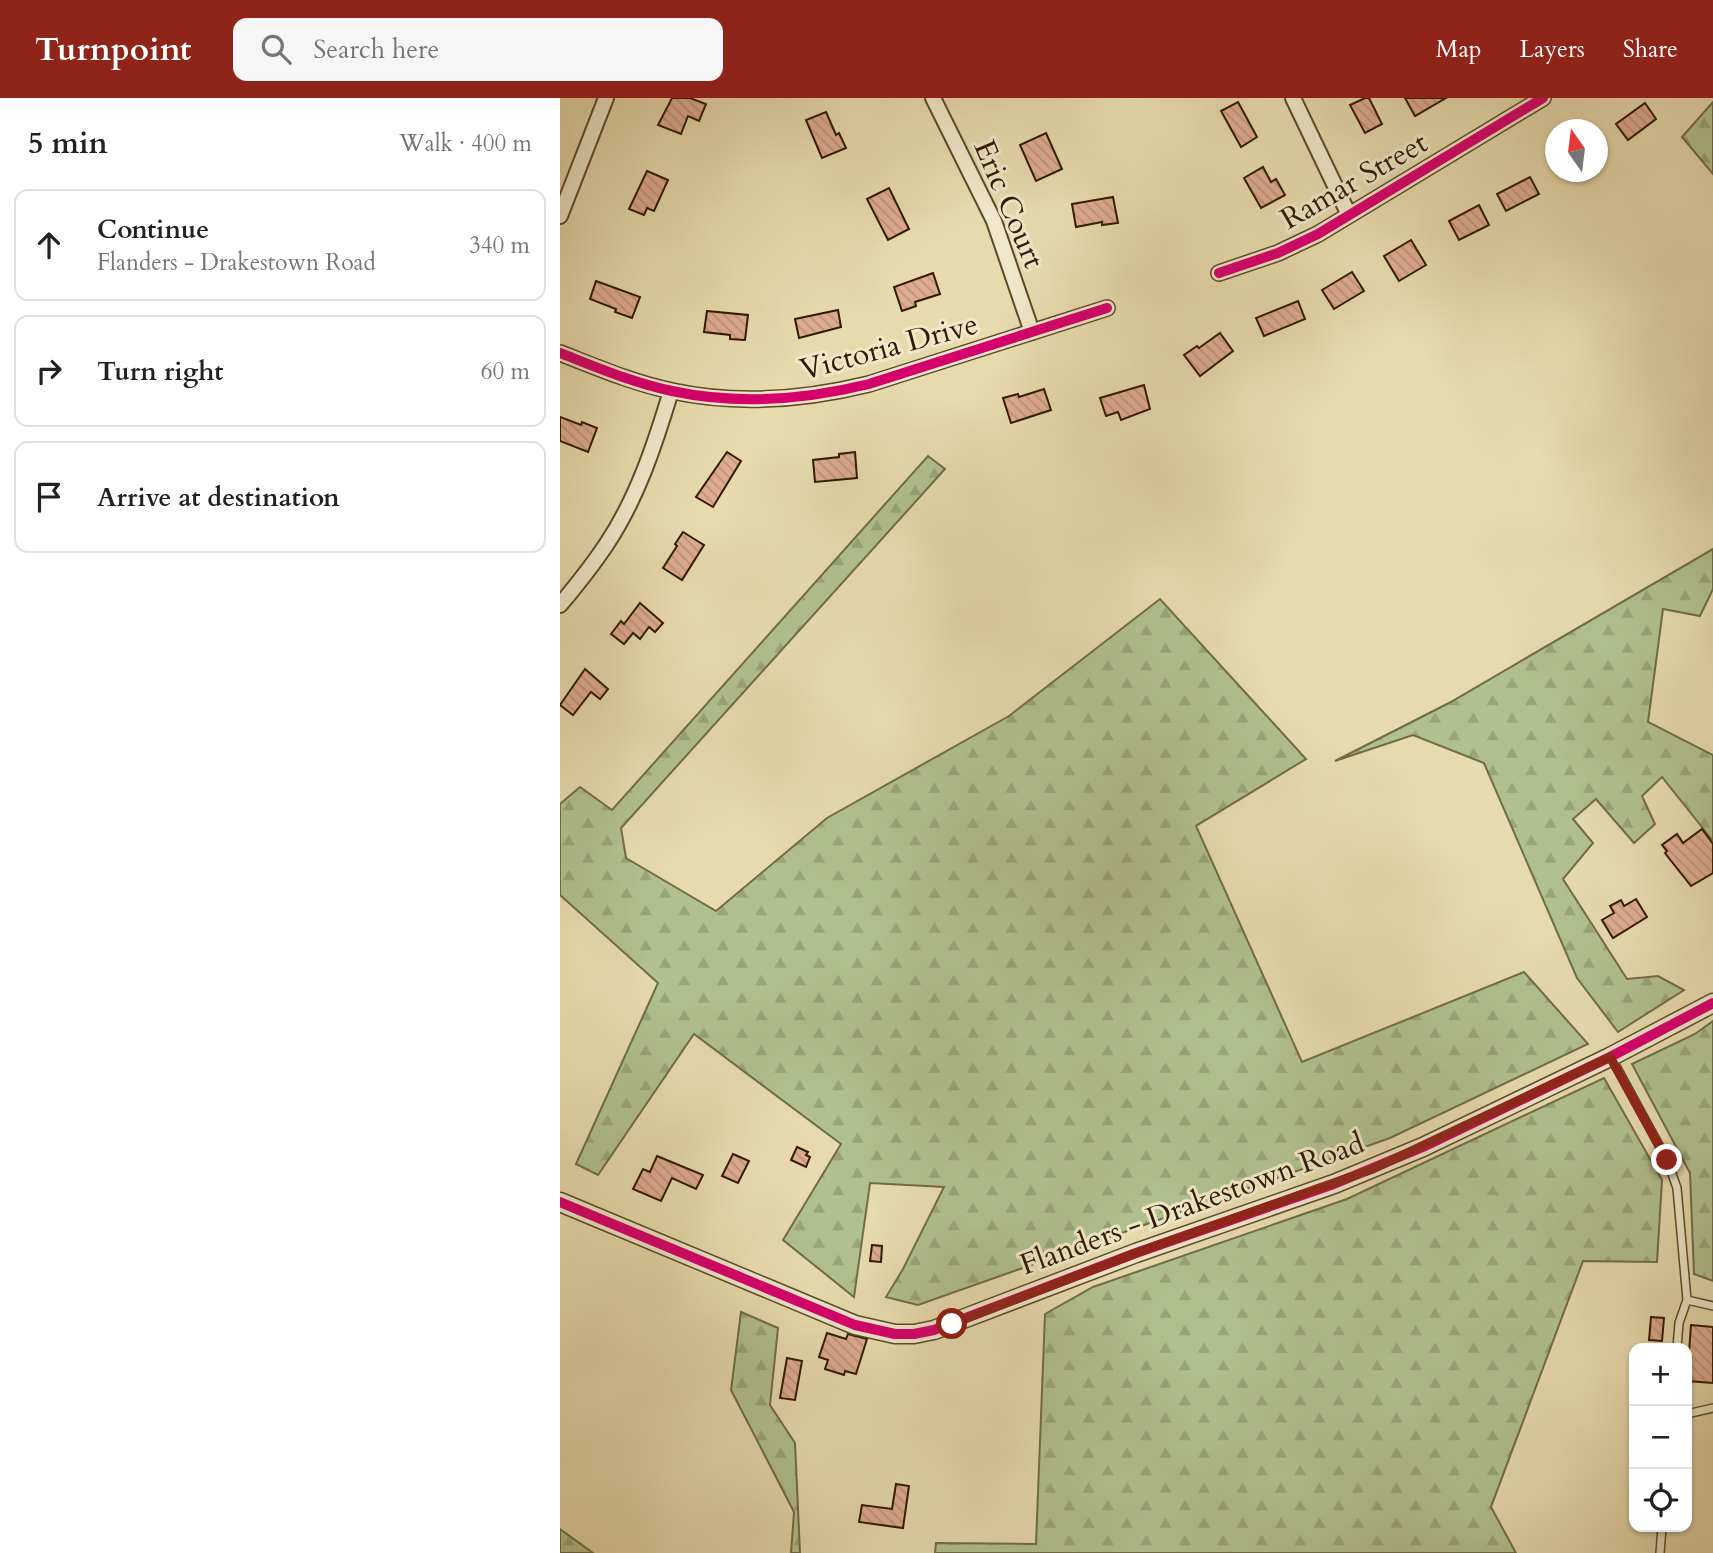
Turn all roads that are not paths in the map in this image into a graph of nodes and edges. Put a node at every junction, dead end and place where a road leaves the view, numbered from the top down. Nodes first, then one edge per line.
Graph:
1 (606, 98) edge
2 (933, 98) edge
3 (1293, 98) edge
4 (1543, 98) edge
5 (1349, 215) junction
6 (560, 216) edge
7 (1219, 273) dead end
8 (1107, 308) dead end
9 (1032, 332) junction
10 (560, 353) edge
11 (671, 391) junction
12 (560, 606) edge
13 (1713, 1003) edge
14 (1610, 1057) junction
15 (560, 1202) edge
16 (1686, 1300) junction
17 (1713, 1306) edge
18 (1677, 1343) edge
19 (1713, 1408) edge
20 (1692, 1413) edge
21 (1662, 1532) edge
22 (1660, 1553) edge

1 - 6 street
2 - 9 street, Eric Court
3 - 5 street, Ramar Street
4 - 5 street, Ramar Street
5 - 7 street, Ramar Street
8 - 9 street, Victoria Drive
9 - 11 street, Victoria Drive
10 - 11 street, Victoria Drive
11 - 12 street
13 - 14 street, Flanders - Drakestown Road
14 - 15 street, Flanders - Drakestown Road
14 - 16 lane
16 - 17 lane
16 - 18 lane
19 - 20 lane
21 - 22 lane

